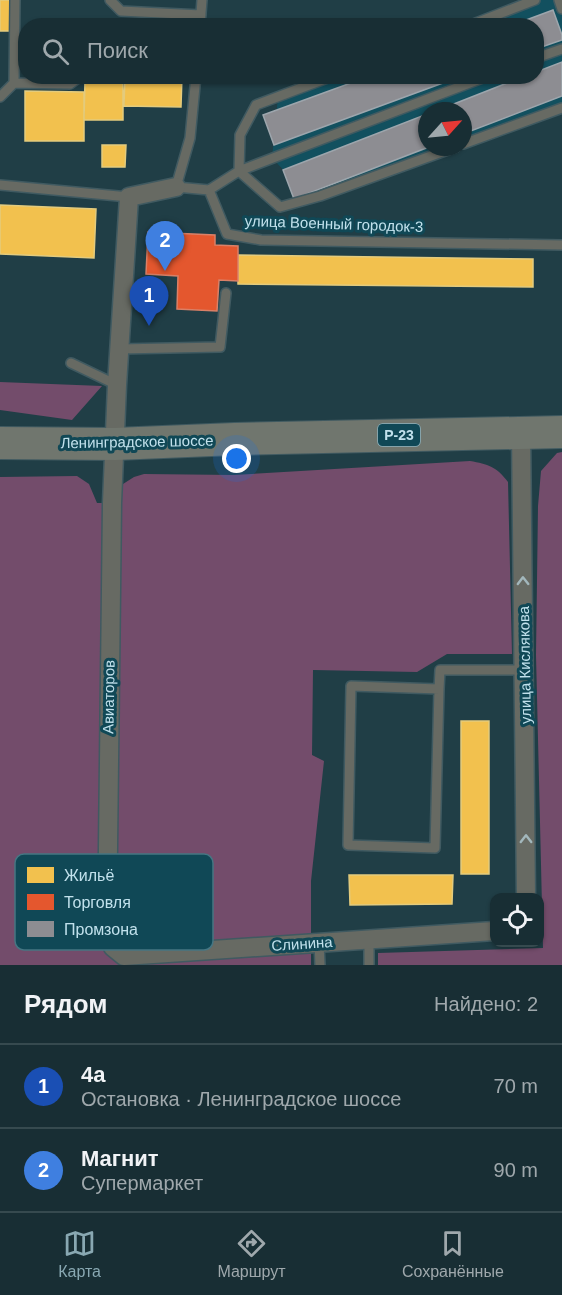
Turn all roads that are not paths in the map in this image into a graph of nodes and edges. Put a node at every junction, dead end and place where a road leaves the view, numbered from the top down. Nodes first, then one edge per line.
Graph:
1 (15, 0) edge
2 (110, 0) edge
3 (202, 0) edge
4 (535, 0) edge
5 (559, 0) edge
6 (562, 9) edge
7 (183, 18) edge
8 (201, 18) edge
9 (489, 18) edge
10 (562, 49) edge
11 (544, 55) edge
12 (14, 82) junction
13 (18, 82) edge
14 (195, 84) edge
15 (312, 84) edge
16 (467, 84) edge
17 (0, 97) edge
18 (562, 108) edge
19 (472, 141) edge
20 (431, 156) edge
21 (239, 171) junction
22 (0, 185) edge
23 (176, 187) junction
24 (209, 190) junction
25 (129, 197) junction
26 (562, 246) edge
27 (226, 293) dead end
28 (119, 349) junction
29 (71, 363) dead end
30 (117, 386) junction
31 (521, 432) junction
32 (562, 432) edge
33 (0, 443) edge
34 (115, 444) junction
35 (525, 670) junction
36 (439, 689) junction
37 (108, 854) edge
38 (526, 893) edge
39 (490, 931) edge
40 (369, 940) junction
41 (320, 943) junction
42 (116, 950) edge
43 (320, 965) edge
44 (369, 965) edge

1 - 12 lane
2 - 7 lane
3 - 8 lane
4 - 9 lane
5 - 6 lane
10 - 11 lane
12 - 13 lane
12 - 17 lane
14 - 23 lane
15 - 21 lane
16 - 21 lane
18 - 19 lane
20 - 21 lane
21 - 24 lane
22 - 25 lane
23 - 24 lane
23 - 25 street
24 - 26 lane, улица Военный городок-3
25 - 28 street, Авиаторов
27 - 28 lane
28 - 30 street, Авиаторов
29 - 30 lane
30 - 34 street, Авиаторов
31 - 32 highway, Ленинградское шоссе / Р-23
31 - 34 highway, Ленинградское шоссе / Р-23
35 -> 31 street, улица Кислякова
33 - 34 highway, Ленинградское шоссе / Р-23
34 - 37 street, Авиаторов
35 - 36 lane
38 -> 35 street, улица Кислякова
36 - 36 lane
39 - 40 street, Слинина
40 - 41 street, Слинина
40 - 44 lane
41 - 42 street, Слинина
41 - 43 lane

